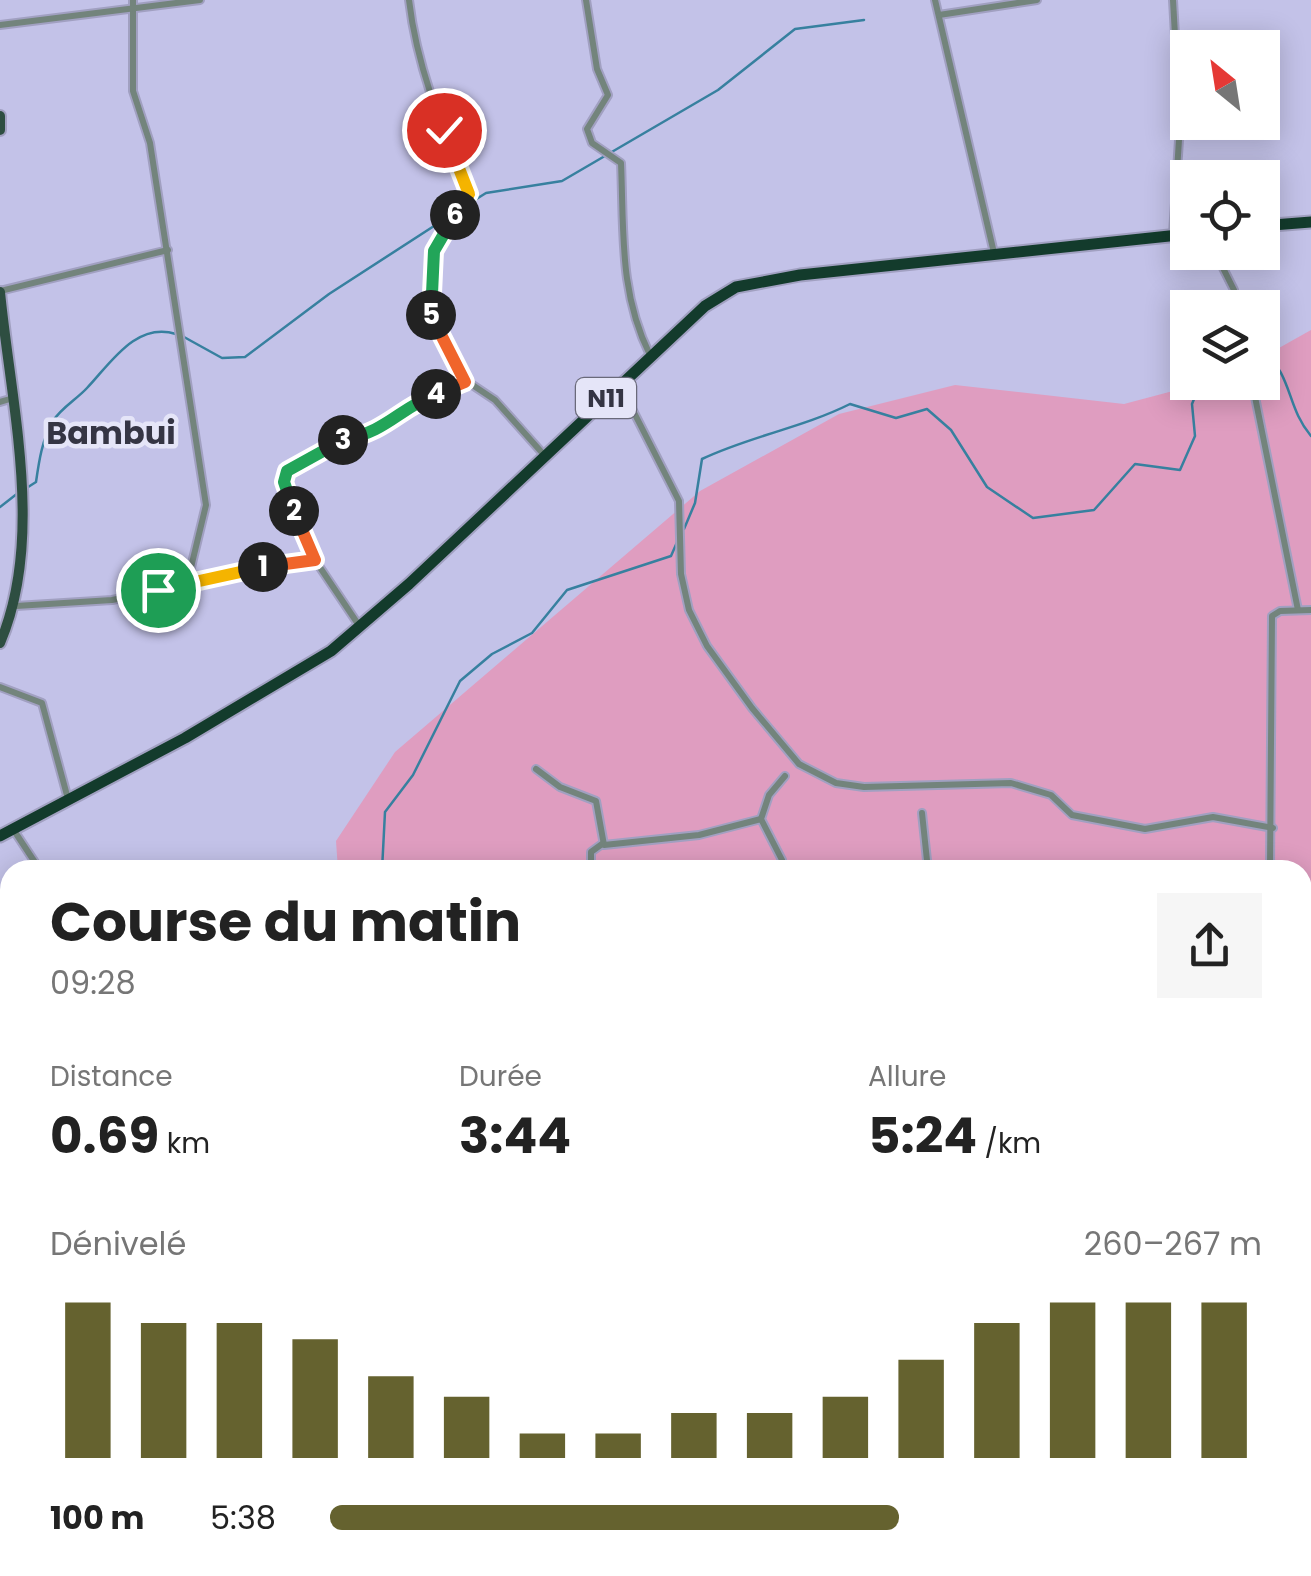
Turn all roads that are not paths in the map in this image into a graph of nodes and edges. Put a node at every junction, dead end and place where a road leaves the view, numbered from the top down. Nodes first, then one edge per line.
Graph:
1 (200, 0) edge
2 (410, 0) edge
3 (586, 0) edge
4 (935, 0) edge
5 (1037, 0) edge
6 (1173, 0) edge
7 (134, 4) edge
8 (939, 16) junction
9 (0, 25) edge
10 (0, 116) edge
11 (0, 130) edge
12 (1178, 160) edge
13 (1311, 222) edge
14 (1280, 225) edge
15 (1170, 235) edge
16 (168, 250) junction
17 (994, 253) junction
18 (0, 292) edge
19 (650, 355) junction
20 (465, 382) junction
21 (620, 385) junction
22 (1256, 400) edge
23 (5, 401) edge
24 (545, 456) junction
25 (315, 560) junction
26 (187, 584) junction
27 (16, 606) junction
28 (1298, 610) junction
29 (1311, 610) edge
30 (360, 628) junction
31 (0, 644) edge
32 (0, 687) edge
33 (536, 769) dead end
34 (784, 776) dead end
35 (68, 799) junction
36 (922, 813) dead end
37 (761, 819) junction
38 (13, 828) junction
39 (1274, 828) junction
40 (0, 836) edge
41 (602, 844) junction
42 (34, 860) edge
43 (591, 860) edge
44 (782, 860) dead end
45 (927, 860) edge
46 (1271, 860) edge

1 - 7 street
2 - 20 street
3 - 19 street
4 - 8 street
5 - 8 street
6 - 12 street
7 - 9 street
7 - 16 street
8 - 17 street
10 - 11 main road
13 - 14 highway
15 - 17 highway, N11
16 - 18 street
16 - 26 street
17 - 19 highway, N11
18 - 23 main road
19 - 21 highway, N11
20 - 24 street
20 - 25 street
21 - 24 highway, N11
21 - 39 street
22 - 28 street
23 - 27 main road
24 - 30 highway, N11
25 - 26 street
25 - 30 street
26 - 27 street
27 - 31 main road
28 - 29 street
28 - 39 street
30 - 35 highway, N11
32 - 35 street
33 - 41 street
34 - 37 street
35 - 38 highway, N11
36 - 45 street
37 - 41 street
37 - 44 street
38 - 40 highway, N11
38 - 42 street
39 - 46 street
41 - 43 street

